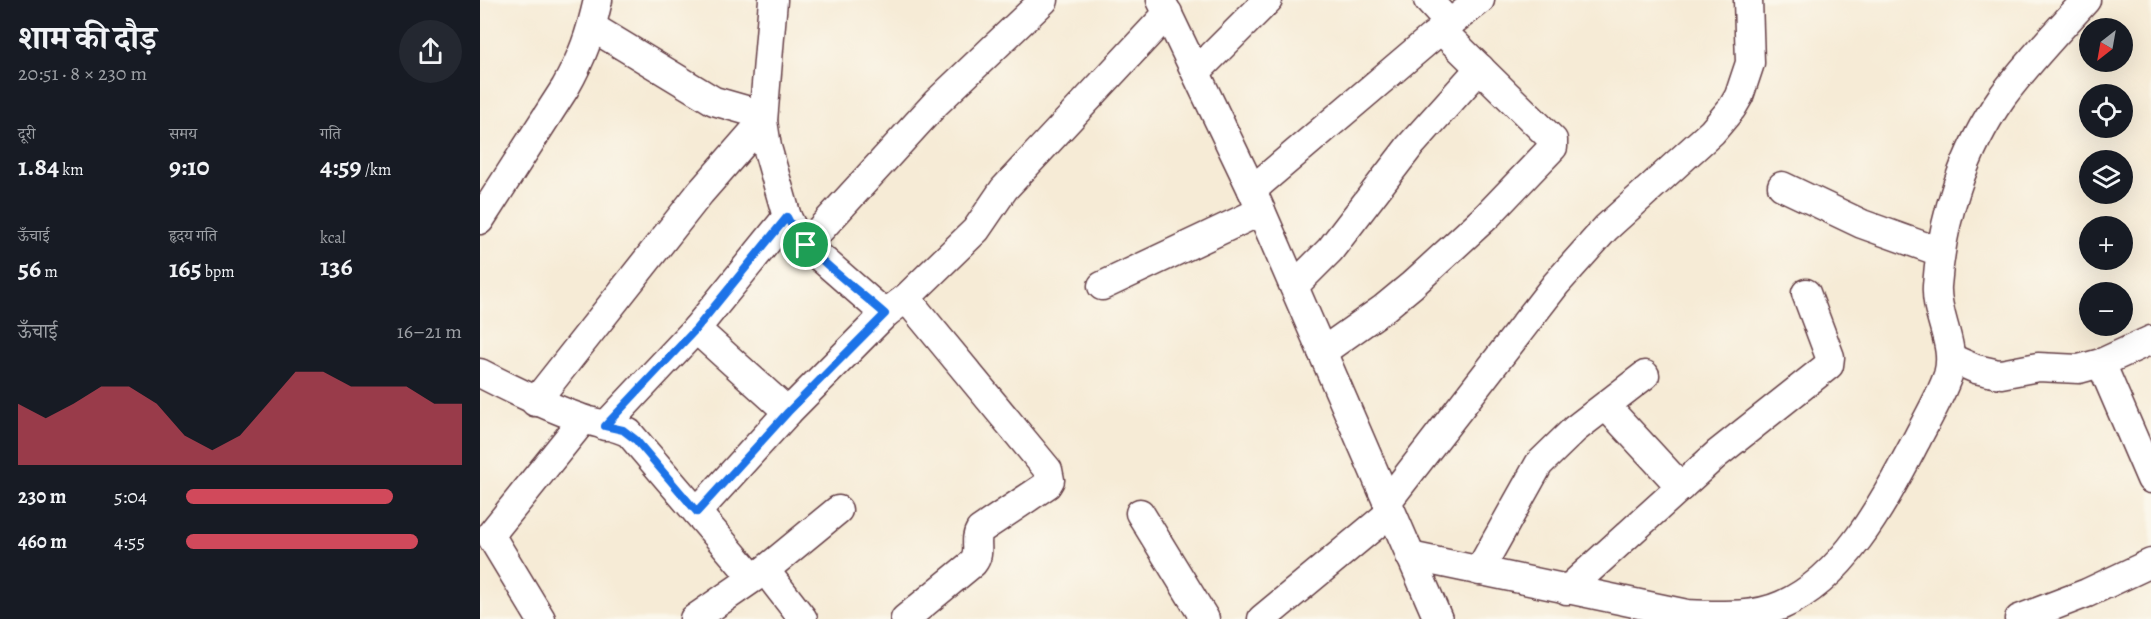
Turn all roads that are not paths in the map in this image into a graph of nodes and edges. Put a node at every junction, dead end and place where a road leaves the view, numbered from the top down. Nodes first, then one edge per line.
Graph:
1 (773, 0) edge
2 (1044, 0) edge
3 (1268, 0) edge
4 (1428, 0) edge
5 (1480, 0) edge
6 (1748, 0) edge
7 (2086, 0) edge
8 (1164, 7) edge
9 (595, 13) edge
10 (1445, 27) junction
11 (1480, 68) junction
12 (1196, 72) junction
13 (763, 118) junction
14 (1782, 186) dead end
15 (1257, 200) junction
16 (787, 217) junction
17 (480, 220) edge
18 (806, 245) junction
19 (1940, 252) junction
20 (1102, 286) dead end
21 (1294, 286) junction
22 (1806, 293) dead end
23 (896, 305) junction
24 (696, 329) junction
25 (2151, 340) edge
26 (1322, 352) junction
27 (1951, 358) junction
28 (2101, 363) junction
29 (480, 373) edge
30 (1646, 375) dead end
31 (535, 402) junction
32 (1606, 406) junction
33 (788, 412) junction
34 (594, 423) junction
35 (2151, 479) edge
36 (1681, 487) junction
37 (1389, 507) junction
38 (838, 510) dead end
39 (697, 512) junction
40 (1140, 513) dead end
41 (1410, 556) junction
42 (2151, 562) edge
43 (1479, 571) junction
44 (759, 574) junction
45 (1567, 590) junction
46 (1731, 617) edge
47 (541, 619) edge
48 (694, 619) edge
49 (803, 619) edge
50 (904, 619) edge
51 (1205, 619) edge
52 (1262, 619) edge
53 (1438, 619) edge
54 (2019, 619) edge

1 - 13 street
2 - 18 street
3 - 12 street
4 - 10 street
5 - 10 street
6 - 37 street
7 - 19 street
8 - 12 street
8 - 23 street
9 - 13 street
9 - 17 street
10 - 11 street
10 - 15 street
11 - 21 street
11 - 26 street
12 - 15 street
13 - 16 street
13 - 31 street
14 - 19 street
15 - 20 street
15 - 21 street
16 - 18 street
16 - 24 street
18 - 23 street
19 - 27 street
21 - 26 street
22 - 36 street
23 - 33 street
23 - 50 street
24 - 33 street
24 - 34 street
25 - 28 street
26 - 37 street
27 - 28 street
27 - 46 street
28 - 35 street
29 - 31 street
30 - 32 street
31 - 34 street
32 - 36 street
32 - 43 street
33 - 39 street
34 - 39 street
34 - 47 street
36 - 45 street
37 - 41 street
37 - 52 street
38 - 44 street
39 - 44 street
40 - 51 street
41 - 43 street
41 - 53 street
42 - 54 street
43 - 45 street
44 - 48 street
44 - 49 street
45 - 46 street

